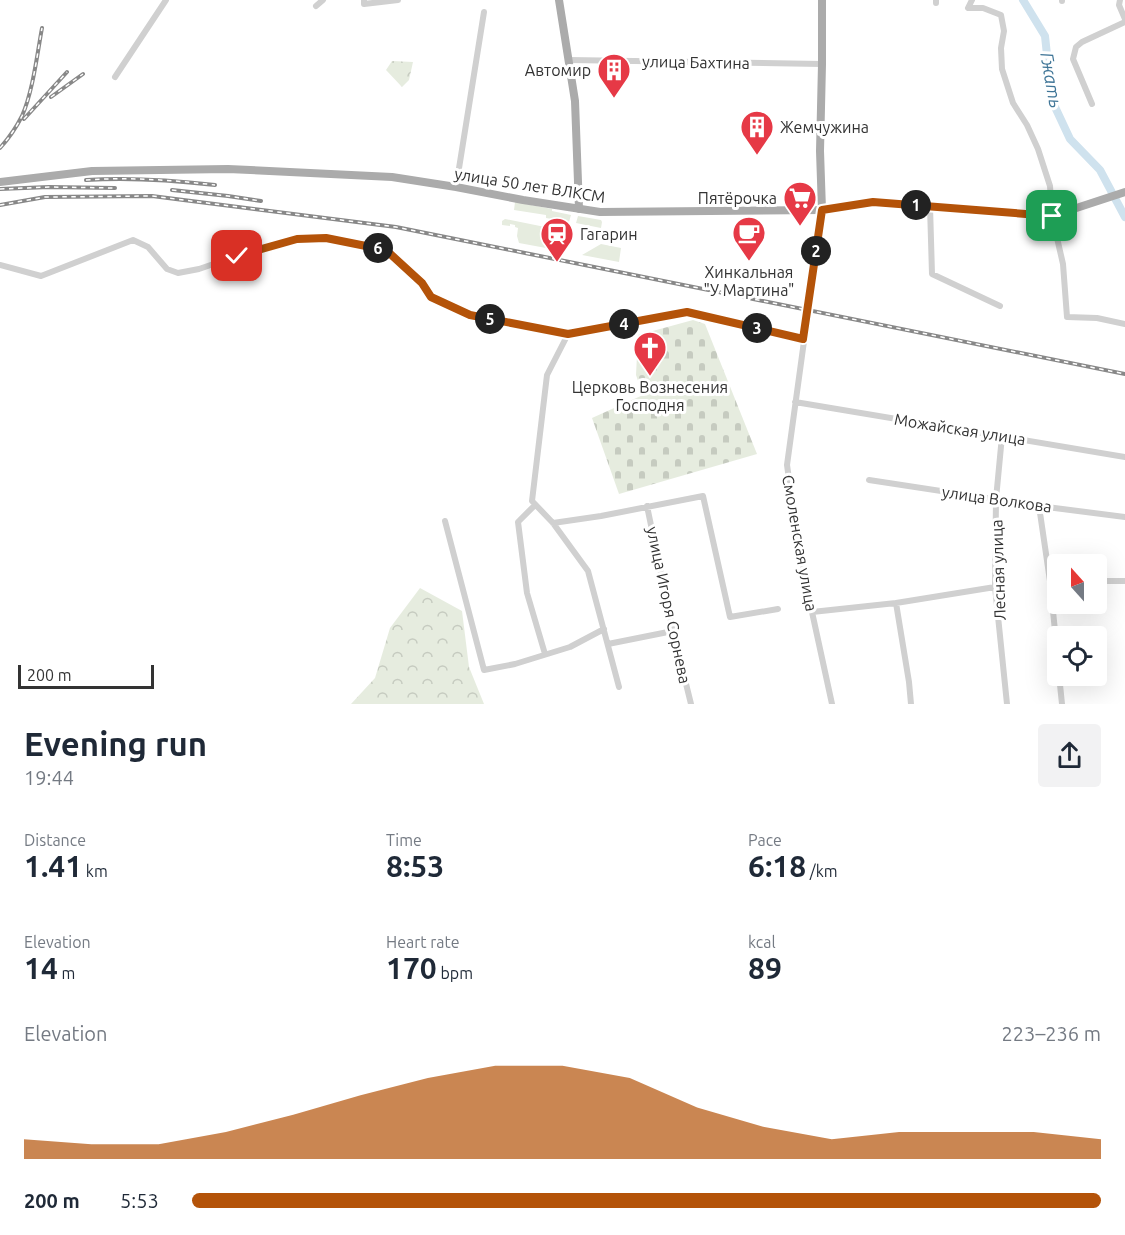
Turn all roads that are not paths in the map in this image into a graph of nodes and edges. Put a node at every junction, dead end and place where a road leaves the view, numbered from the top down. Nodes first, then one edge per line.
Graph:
1 (166, 0) edge
2 (324, 0) edge
3 (363, 0) edge
4 (398, 0) edge
5 (559, 0) edge
6 (822, 0) edge
7 (972, 0) edge
8 (1120, 0) edge
9 (316, 6) dead end
10 (484, 12) dead end
11 (1125, 20) edge
12 (569, 60) junction
13 (822, 64) junction
14 (115, 77) dead end
15 (1092, 104) dead end
16 (0, 182) edge
17 (456, 187) junction
18 (1125, 192) edge
19 (930, 207) junction
20 (579, 208) junction
21 (822, 210) junction
22 (1052, 216) junction
23 (0, 265) edge
24 (1000, 306) dead end
25 (1125, 324) edge
26 (568, 334) junction
27 (803, 339) junction
28 (795, 402) junction
29 (1002, 436) junction
30 (1125, 457) edge
31 (869, 480) dead end
32 (996, 499) junction
33 (535, 505) junction
34 (1039, 506) junction
35 (647, 507) junction
36 (1125, 517) edge
37 (445, 521) dead end
38 (553, 523) junction
39 (1047, 561) edge
40 (1107, 581) edge
41 (1125, 582) edge
42 (995, 587) junction
43 (896, 603) junction
44 (778, 609) dead end
45 (812, 612) junction
46 (604, 629) junction
47 (673, 631) junction
48 (608, 644) junction
49 (546, 654) junction
50 (1060, 686) edge
51 (619, 687) dead end
52 (691, 704) edge
53 (832, 704) edge
54 (911, 704) edge
55 (1007, 704) edge
56 (1062, 704) edge

1 - 14 street
2 - 9 street
3 - 4 street
5 - 12 main road
6 - 13 main road
7 - 22 street
8 - 11 street
10 - 17 street
11 - 15 street
12 - 13 street, улица Бахтина
12 - 20 main road
13 - 21 main road
16 - 17 main road, улица 50 лет ВЛКСМ
17 - 20 main road, улица 50 лет ВЛКСМ
18 - 22 main road, улица 50 лет ВЛКСМ
19 - 21 main road, улица 50 лет ВЛКСМ
19 - 22 main road, улица 50 лет ВЛКСМ
19 - 24 street
20 - 21 main road, улица 50 лет ВЛКСМ
21 - 27 street, Смоленская улица
22 - 25 street
23 - 26 street
26 - 27 street
26 - 33 street
27 - 28 street, Смоленская улица
28 - 29 street, Можайская улица
28 - 45 street, Смоленская улица
29 - 30 street, Можайская улица
29 - 32 street, Лесная улица
31 - 32 street, улица Волкова
32 - 34 street, улица Волкова
32 - 42 street, Лесная улица
33 - 38 street
33 - 49 street
34 - 36 street, улица Волкова
34 - 39 street
35 - 38 street
35 - 44 street
35 - 47 street, улица Игоря Сорнева
37 - 49 street
38 - 46 street
40 - 41 street
42 - 43 street
42 - 55 street, Лесная улица
43 - 45 street
43 - 54 street
45 - 53 street, Смоленская улица
46 - 48 street
46 - 49 street
47 - 48 street
47 - 52 street, улица Игоря Сорнева
48 - 51 street
50 - 56 street

